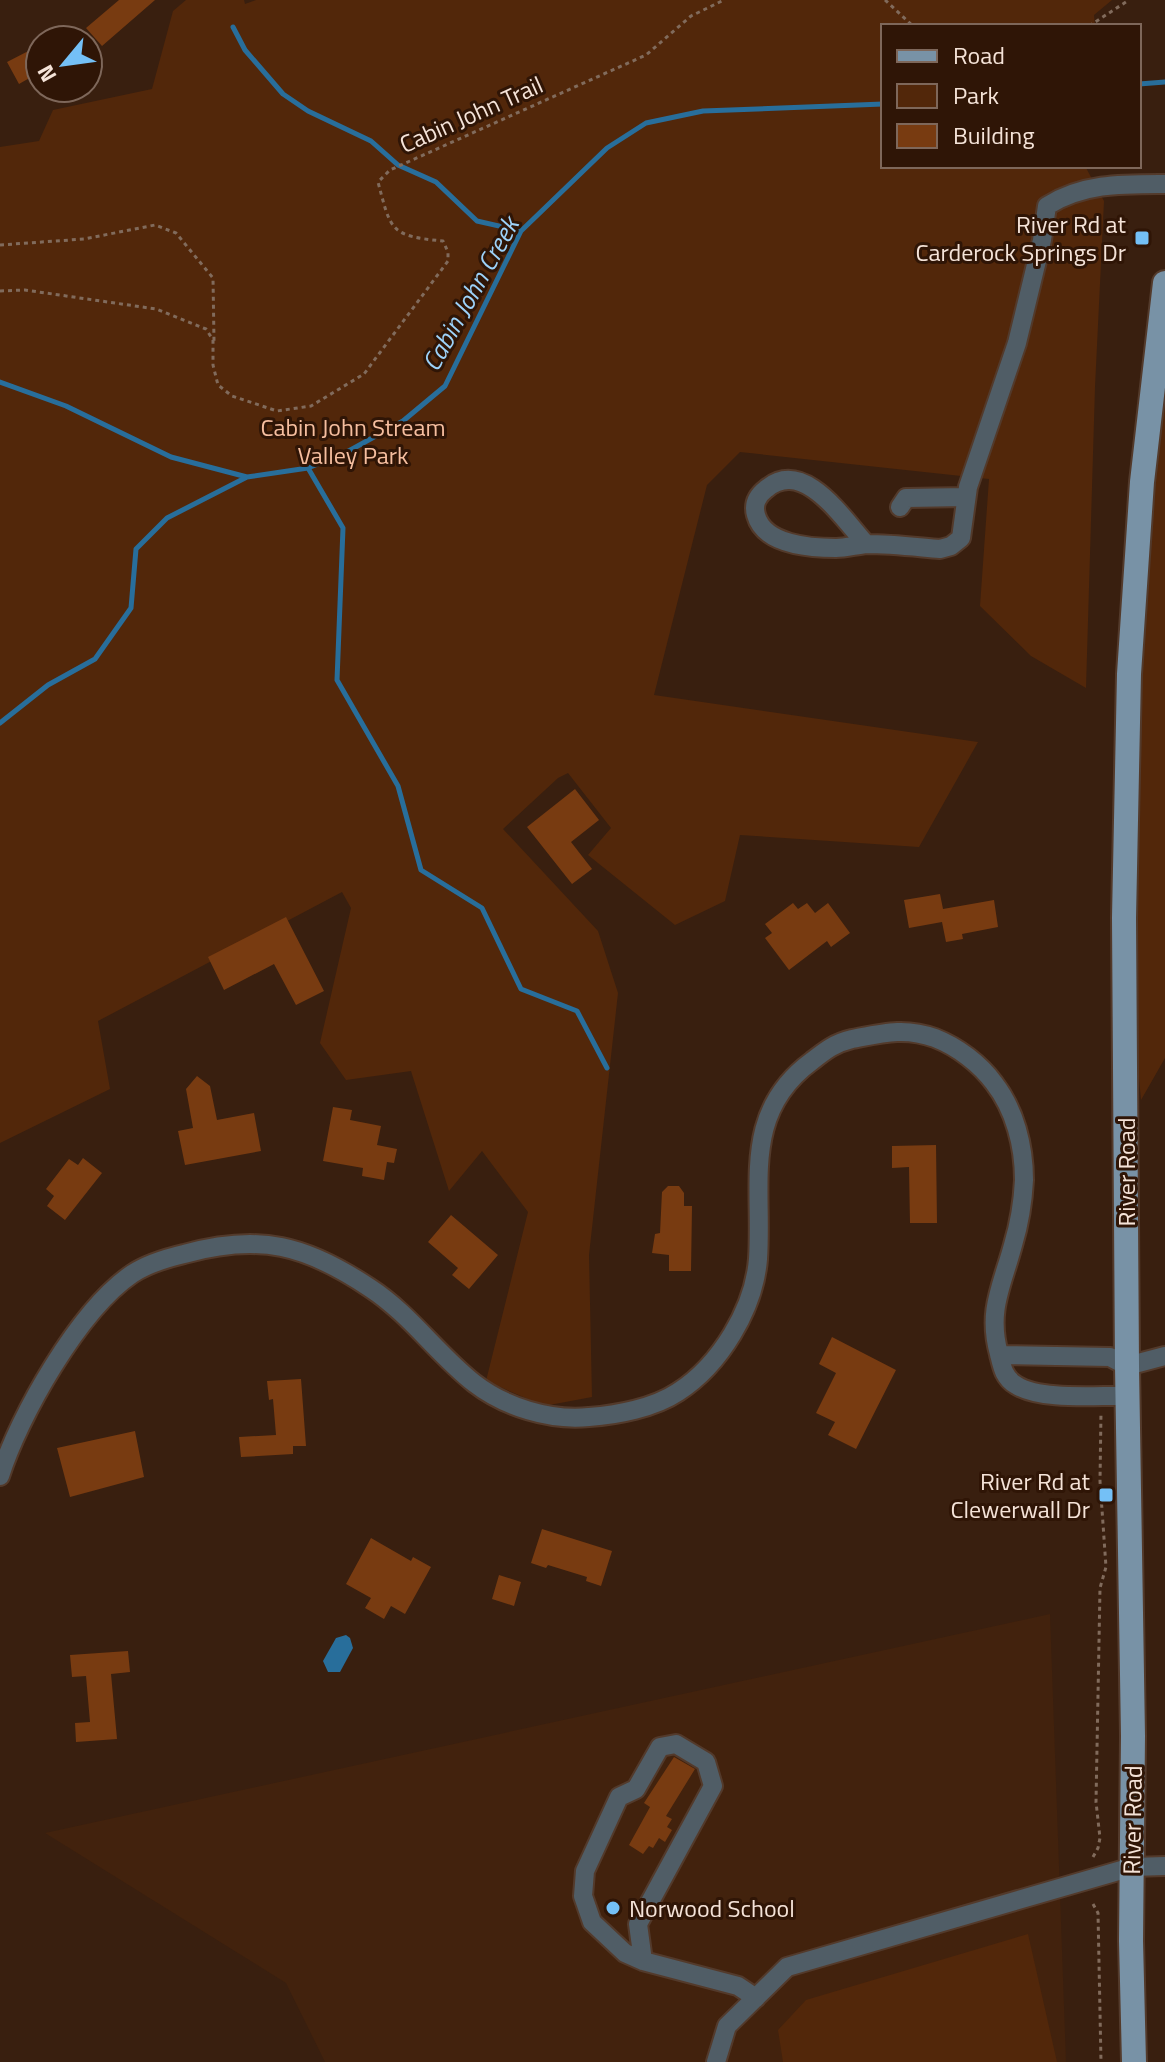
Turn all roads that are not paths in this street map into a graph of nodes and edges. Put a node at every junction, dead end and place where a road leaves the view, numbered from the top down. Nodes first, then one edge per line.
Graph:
1 (1165, 184) edge
2 (1165, 283) edge
3 (966, 497) junction
4 (900, 507) dead end
5 (866, 544) junction
6 (999, 1355) junction
7 (1165, 1356) edge
8 (1127, 1366) junction
9 (1128, 1396) junction
10 (0, 1476) edge
11 (1165, 1866) edge
12 (1132, 1867) junction
13 (638, 1924) junction
14 (609, 1941) junction
15 (643, 1961) junction
16 (756, 1998) junction
17 (716, 2062) edge
18 (1134, 2062) edge

1 - 3 street
2 - 8 main road, River Road
3 - 4 street
3 - 5 street
5 - 5 street
6 - 8 street
6 - 9 street
6 - 10 street
7 - 8 street
8 - 9 main road, River Road
9 - 12 main road, River Road
11 - 12 street
12 - 16 street
12 - 18 main road, River Road
13 - 14 street
13 - 14 street
13 - 15 street
14 - 15 street
15 - 16 street
16 - 17 street

